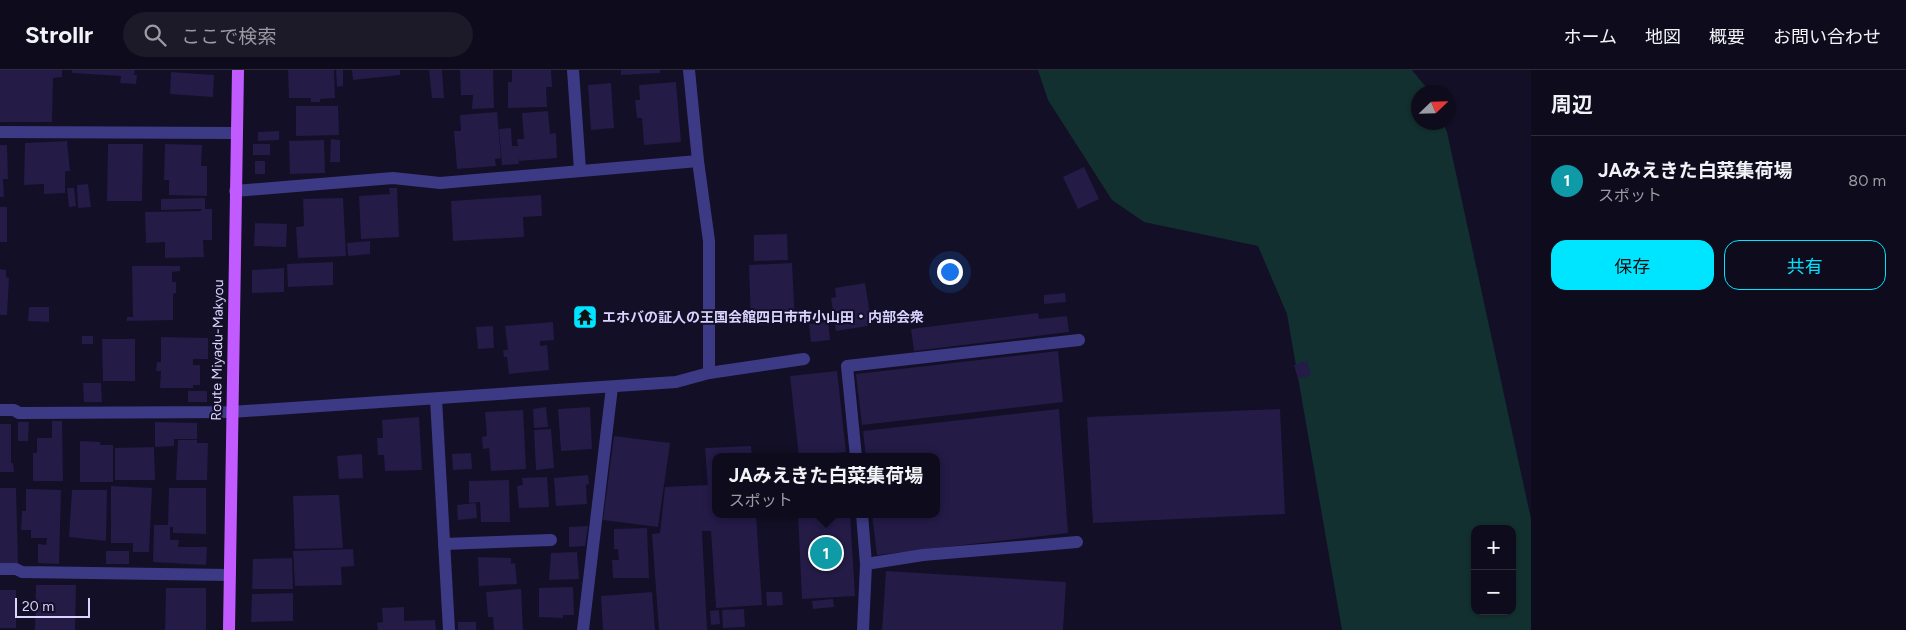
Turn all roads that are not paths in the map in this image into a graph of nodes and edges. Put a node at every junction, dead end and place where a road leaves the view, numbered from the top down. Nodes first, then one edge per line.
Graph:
1 (238, 70) edge
2 (572, 70) edge
3 (689, 70) edge
4 (0, 132) edge
5 (236, 132) junction
6 (698, 161) junction
7 (580, 170) junction
8 (235, 191) junction
9 (1079, 340) dead end
10 (804, 359) dead end
11 (709, 373) junction
12 (612, 387) junction
13 (436, 399) junction
14 (0, 410) edge
15 (231, 412) junction
16 (856, 453) edge
17 (862, 518) edge
18 (551, 540) dead end
19 (1077, 542) dead end
20 (444, 544) junction
21 (866, 564) junction
22 (0, 569) edge
23 (230, 575) junction
24 (229, 630) edge
25 (449, 630) edge
26 (584, 630) edge
27 (863, 630) edge

1 - 5 main road, Route Miyadu-Makyou
2 - 7 street
3 - 6 street
4 - 5 street
5 - 8 main road, Route Miyadu-Makyou
6 - 7 street
6 - 11 street
7 - 8 street
8 - 15 main road, Route Miyadu-Makyou
9 - 16 street
10 - 11 street
11 - 12 street
12 - 13 street
12 - 26 street
13 - 15 street
13 - 20 street
14 - 15 street
15 - 23 main road, Route Miyadu-Makyou
17 - 21 street
18 - 20 street
19 - 21 street
20 - 25 street
21 - 27 street
22 - 23 street
23 - 24 main road, Route Miyadu-Makyou

